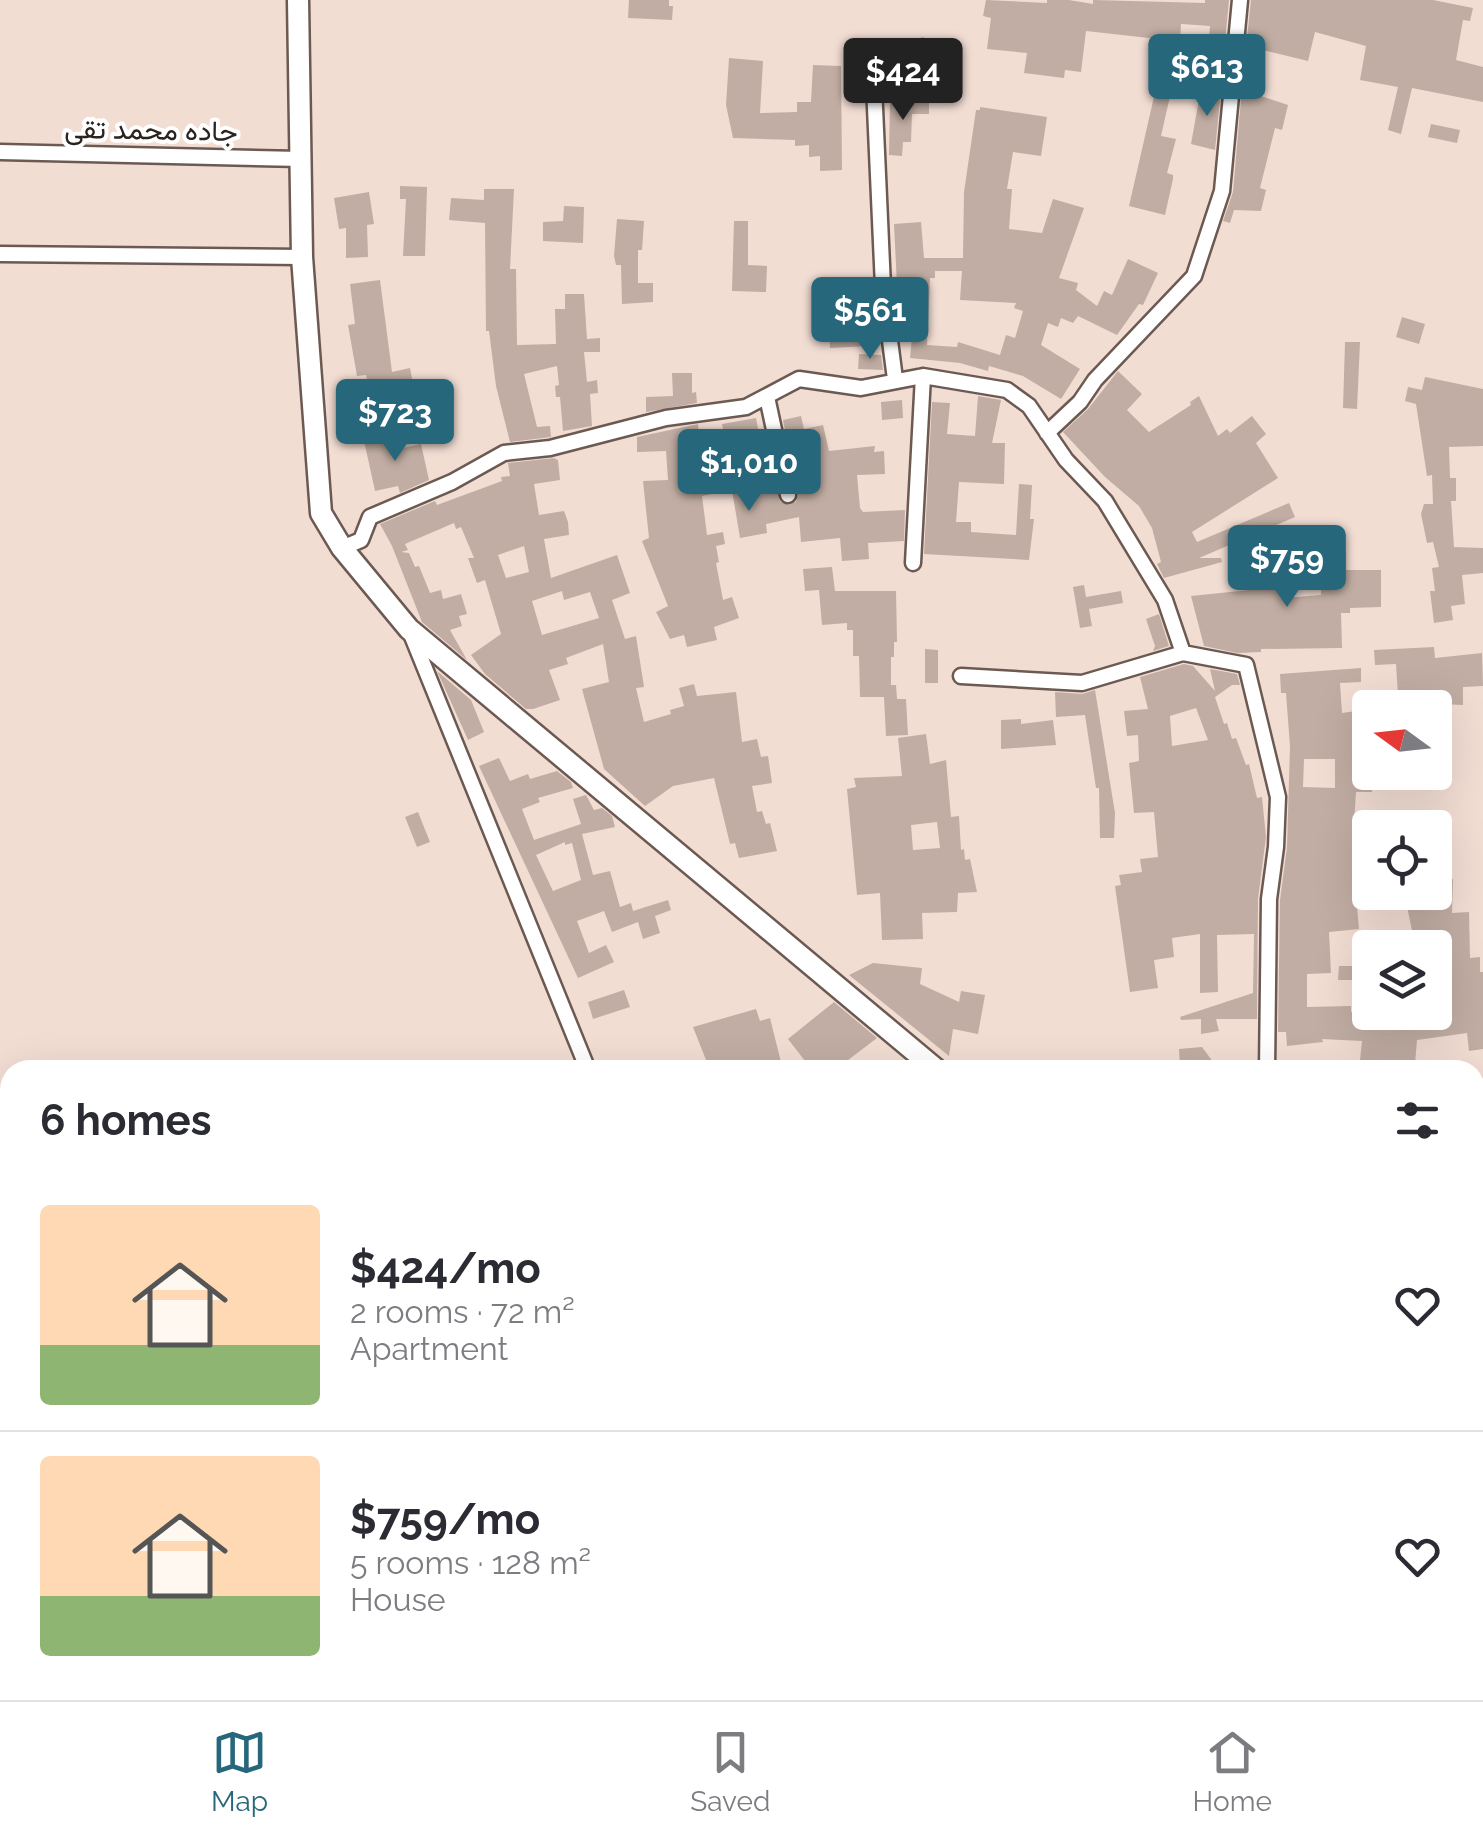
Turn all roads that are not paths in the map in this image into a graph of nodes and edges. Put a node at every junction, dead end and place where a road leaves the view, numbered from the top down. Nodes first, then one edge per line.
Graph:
1 (298, 0) edge
2 (1240, 0) edge
3 (873, 62) dead end
4 (0, 152) edge
5 (300, 158) junction
6 (0, 254) edge
7 (302, 257) junction
8 (922, 376) junction
9 (896, 380) junction
10 (767, 397) junction
11 (1048, 433) junction
12 (788, 495) dead end
13 (342, 548) junction
14 (913, 563) dead end
15 (409, 628) junction
16 (1182, 652) junction
17 (961, 676) dead end
18 (584, 1060) edge
19 (925, 1060) edge
20 (1267, 1060) edge

1 - 5 street
2 - 11 street
3 - 9 street
4 - 5 street, جاده محمد تقی
5 - 7 street
6 - 7 street
7 - 13 street
8 - 9 street
8 - 11 street
8 - 14 street
9 - 10 street
10 - 12 street
10 - 13 street
11 - 16 street
13 - 15 street
15 - 18 street
15 - 19 street
16 - 17 street
16 - 20 street

